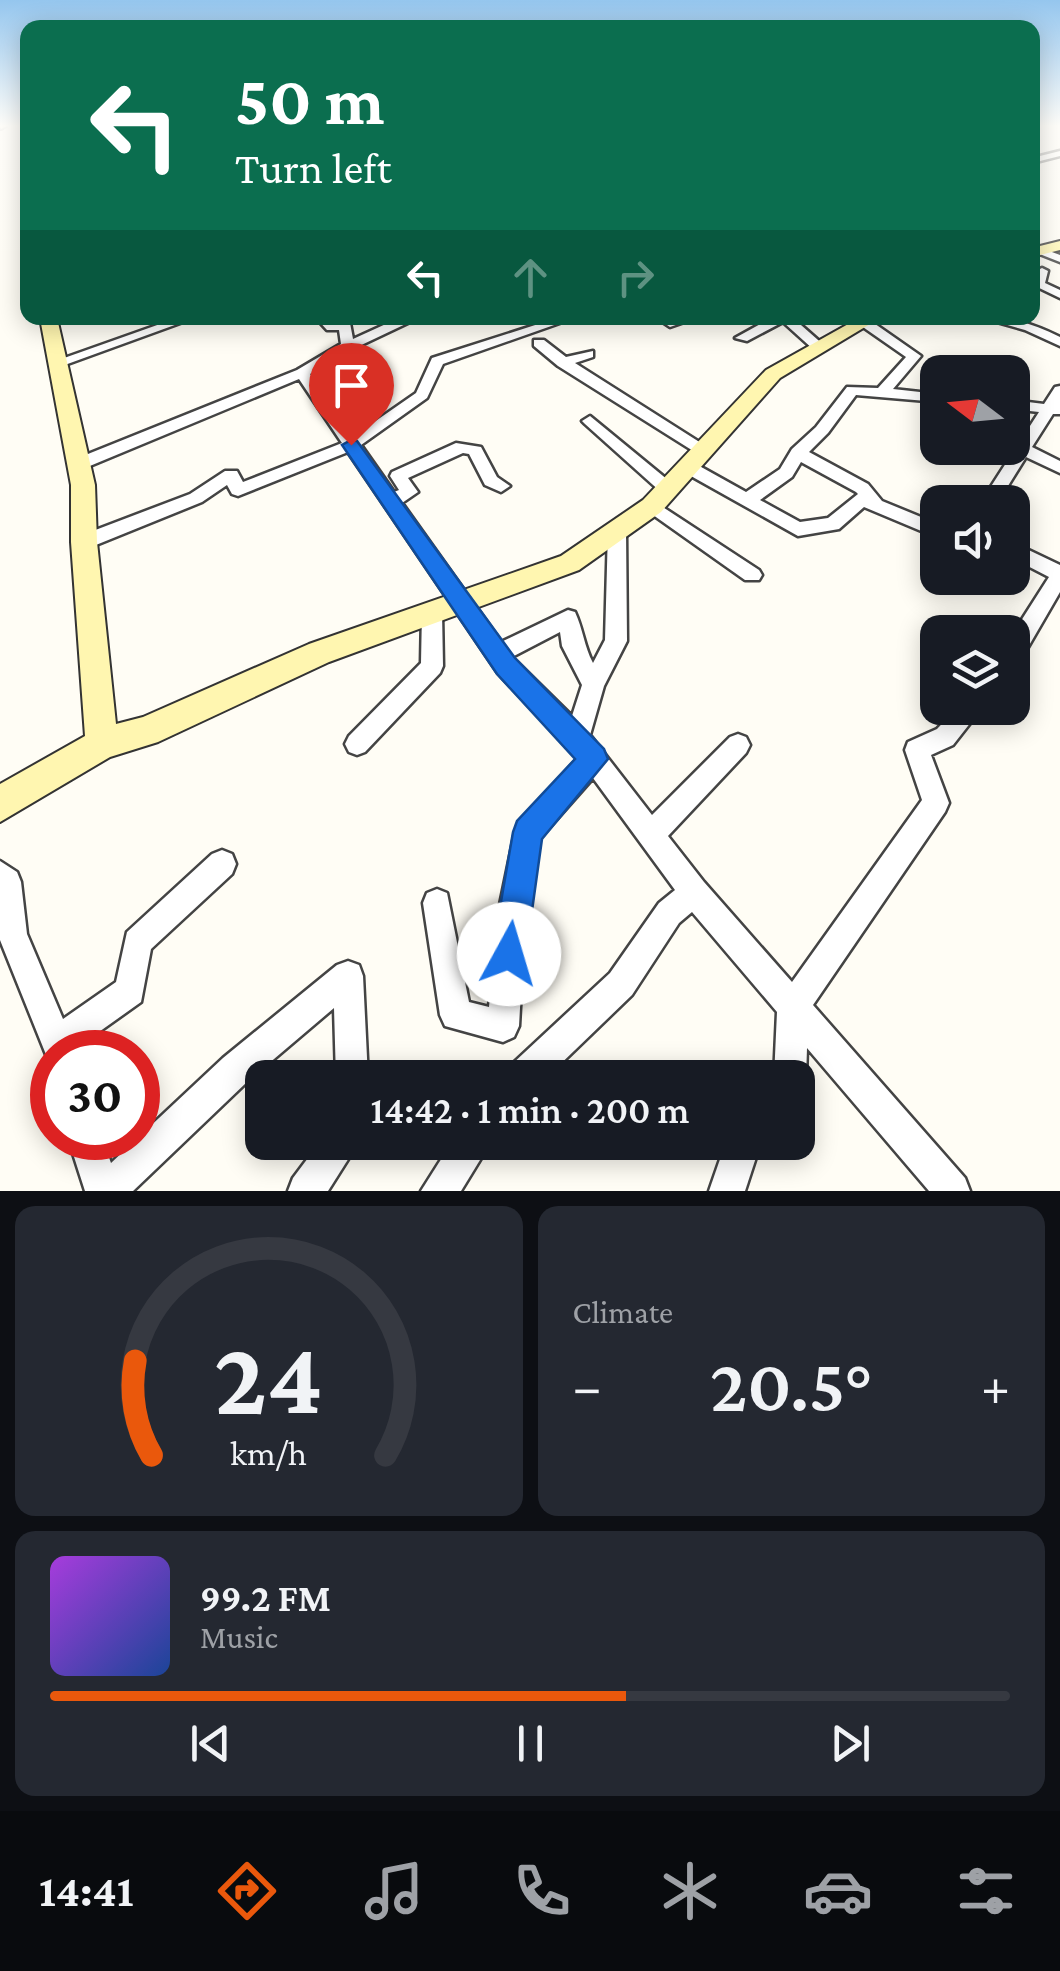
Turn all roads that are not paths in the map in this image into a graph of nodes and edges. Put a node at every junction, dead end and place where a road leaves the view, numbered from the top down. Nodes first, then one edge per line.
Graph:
1 (49, 325) edge
2 (168, 325) edge
3 (330, 325) edge
4 (397, 325) edge
5 (547, 325) edge
6 (769, 325) edge
7 (792, 325) edge
8 (859, 325) edge
9 (874, 325) edge
10 (1021, 325) edge
11 (742, 338) dead end
12 (1060, 342) edge
13 (539, 344) dead end
14 (348, 346) junction
15 (820, 347) junction
16 (588, 354) dead end
17 (57, 363) junction
18 (564, 364) junction
19 (302, 373) junction
20 (1060, 390) edge
21 (882, 393) junction
22 (920, 396) edge
23 (1054, 409) edge
24 (590, 420) dead end
25 (1030, 440) edge
26 (351, 445) junction
27 (798, 452) junction
28 (1030, 453) edge
29 (696, 458) junction
30 (78, 464) junction
31 (1060, 468) edge
32 (502, 486) dead end
33 (660, 498) junction
34 (748, 500) junction
35 (390, 502) junction
36 (877, 506) junction
37 (920, 524) edge
38 (617, 530) junction
39 (84, 542) junction
40 (1030, 559) edge
41 (752, 575) dead end
42 (1060, 575) edge
43 (1053, 601) edge
44 (458, 603) junction
45 (432, 612) junction
46 (1030, 631) edge
47 (497, 654) junction
48 (593, 685) junction
49 (956, 725) edge
50 (102, 744) junction
51 (357, 744) dead end
52 (738, 744) dead end
53 (586, 748) junction
54 (0, 804) edge
55 (651, 834) junction
56 (222, 864) dead end
57 (0, 875) edge
58 (694, 892) junction
59 (437, 903) dead end
60 (793, 1007) junction
61 (51, 1030) edge
62 (80, 1030) edge
63 (247, 1060) edge
64 (351, 1060) edge
65 (541, 1060) edge
66 (791, 1060) edge
67 (245, 1062) edge
68 (94, 1160) edge
69 (329, 1160) edge
70 (461, 1160) edge
71 (738, 1160) edge
72 (105, 1191) edge
73 (306, 1191) edge
74 (439, 1191) edge
75 (727, 1191) edge
76 (952, 1191) edge

1 - 17 street
2 - 17 street
3 - 14 street
4 - 14 street
5 - 26 street
6 - 11 street
7 - 15 street
8 - 15 street
9 - 21 street
10 - 12 street
13 - 18 street
14 - 19 street
15 - 29 street
16 - 18 street
17 - 30 street
18 - 29 street
19 - 26 street
19 - 30 street
20 - 23 street
21 - 22 street
21 - 27 street
23 - 25 street
24 - 33 street
26 - 35 street
26 - 39 street
27 - 34 street
27 - 36 street
28 - 31 street
29 - 33 street
29 - 34 street
30 - 39 street
32 - 35 street
33 - 38 street
33 - 41 street
34 - 36 street
35 - 44 street
36 - 37 street
38 - 44 street
38 - 48 street
39 - 50 street
40 - 42 street
42 - 43 street
43 - 46 street
44 - 45 street
44 - 47 street
45 - 50 street
45 - 51 street
47 - 48 street
47 - 53 street
48 - 53 street
49 - 60 street
50 - 54 street
52 - 55 street
53 - 55 street
53 - 59 street
55 - 58 street
56 - 62 street
57 - 61 street
58 - 60 street
58 - 65 street
60 - 66 street
60 - 76 street
63 - 64 street
67 - 72 street
68 - 72 street
69 - 73 street
70 - 74 street
71 - 75 street

